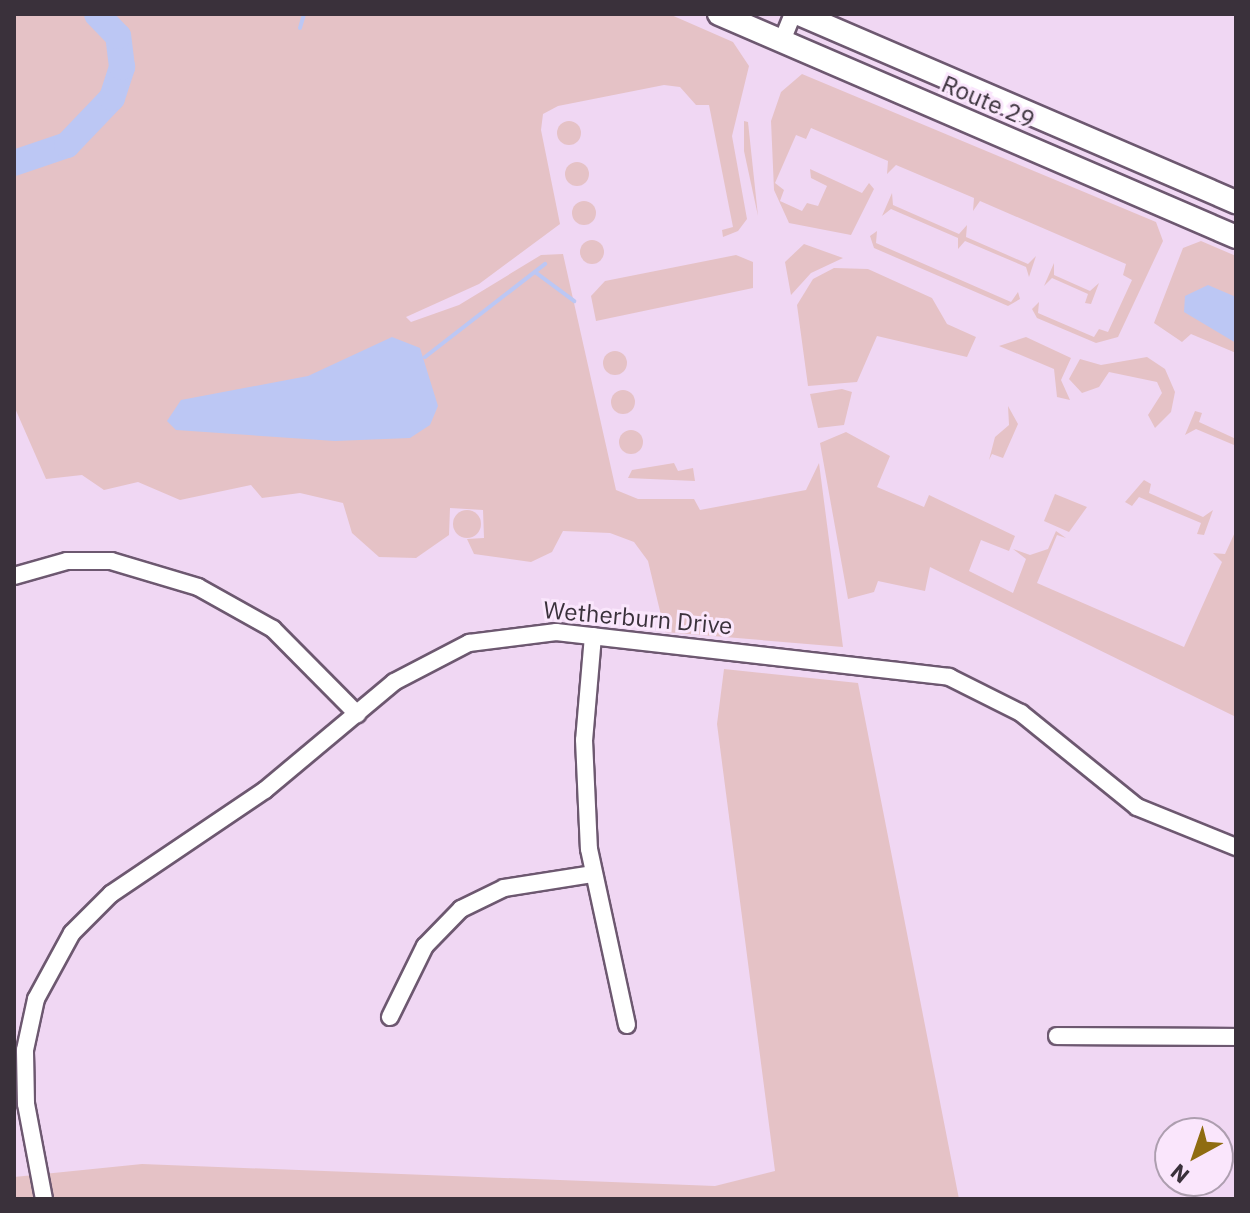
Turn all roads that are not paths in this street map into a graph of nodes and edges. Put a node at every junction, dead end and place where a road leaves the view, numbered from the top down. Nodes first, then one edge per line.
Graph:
1 (719, 14) edge
2 (793, 14) edge
3 (799, 14) edge
4 (782, 41) junction
5 (1236, 202) edge
6 (1236, 237) edge
7 (14, 576) edge
8 (593, 636) junction
9 (357, 714) junction
10 (1236, 847) edge
11 (592, 874) junction
12 (390, 1017) dead end
13 (627, 1025) dead end
14 (1057, 1036) dead end
15 (1236, 1037) edge
16 (44, 1199) edge

1 - 4 main road, Route 29
2 - 4 street
3 - 5 main road, Route 29
4 - 6 main road, Route 29
7 - 9 street
8 - 9 street, Wetherburn Drive
8 - 10 street, Wetherburn Drive
8 - 11 street
9 - 16 street, Wetherburn Drive
11 - 12 street
11 - 13 street
14 - 15 street

